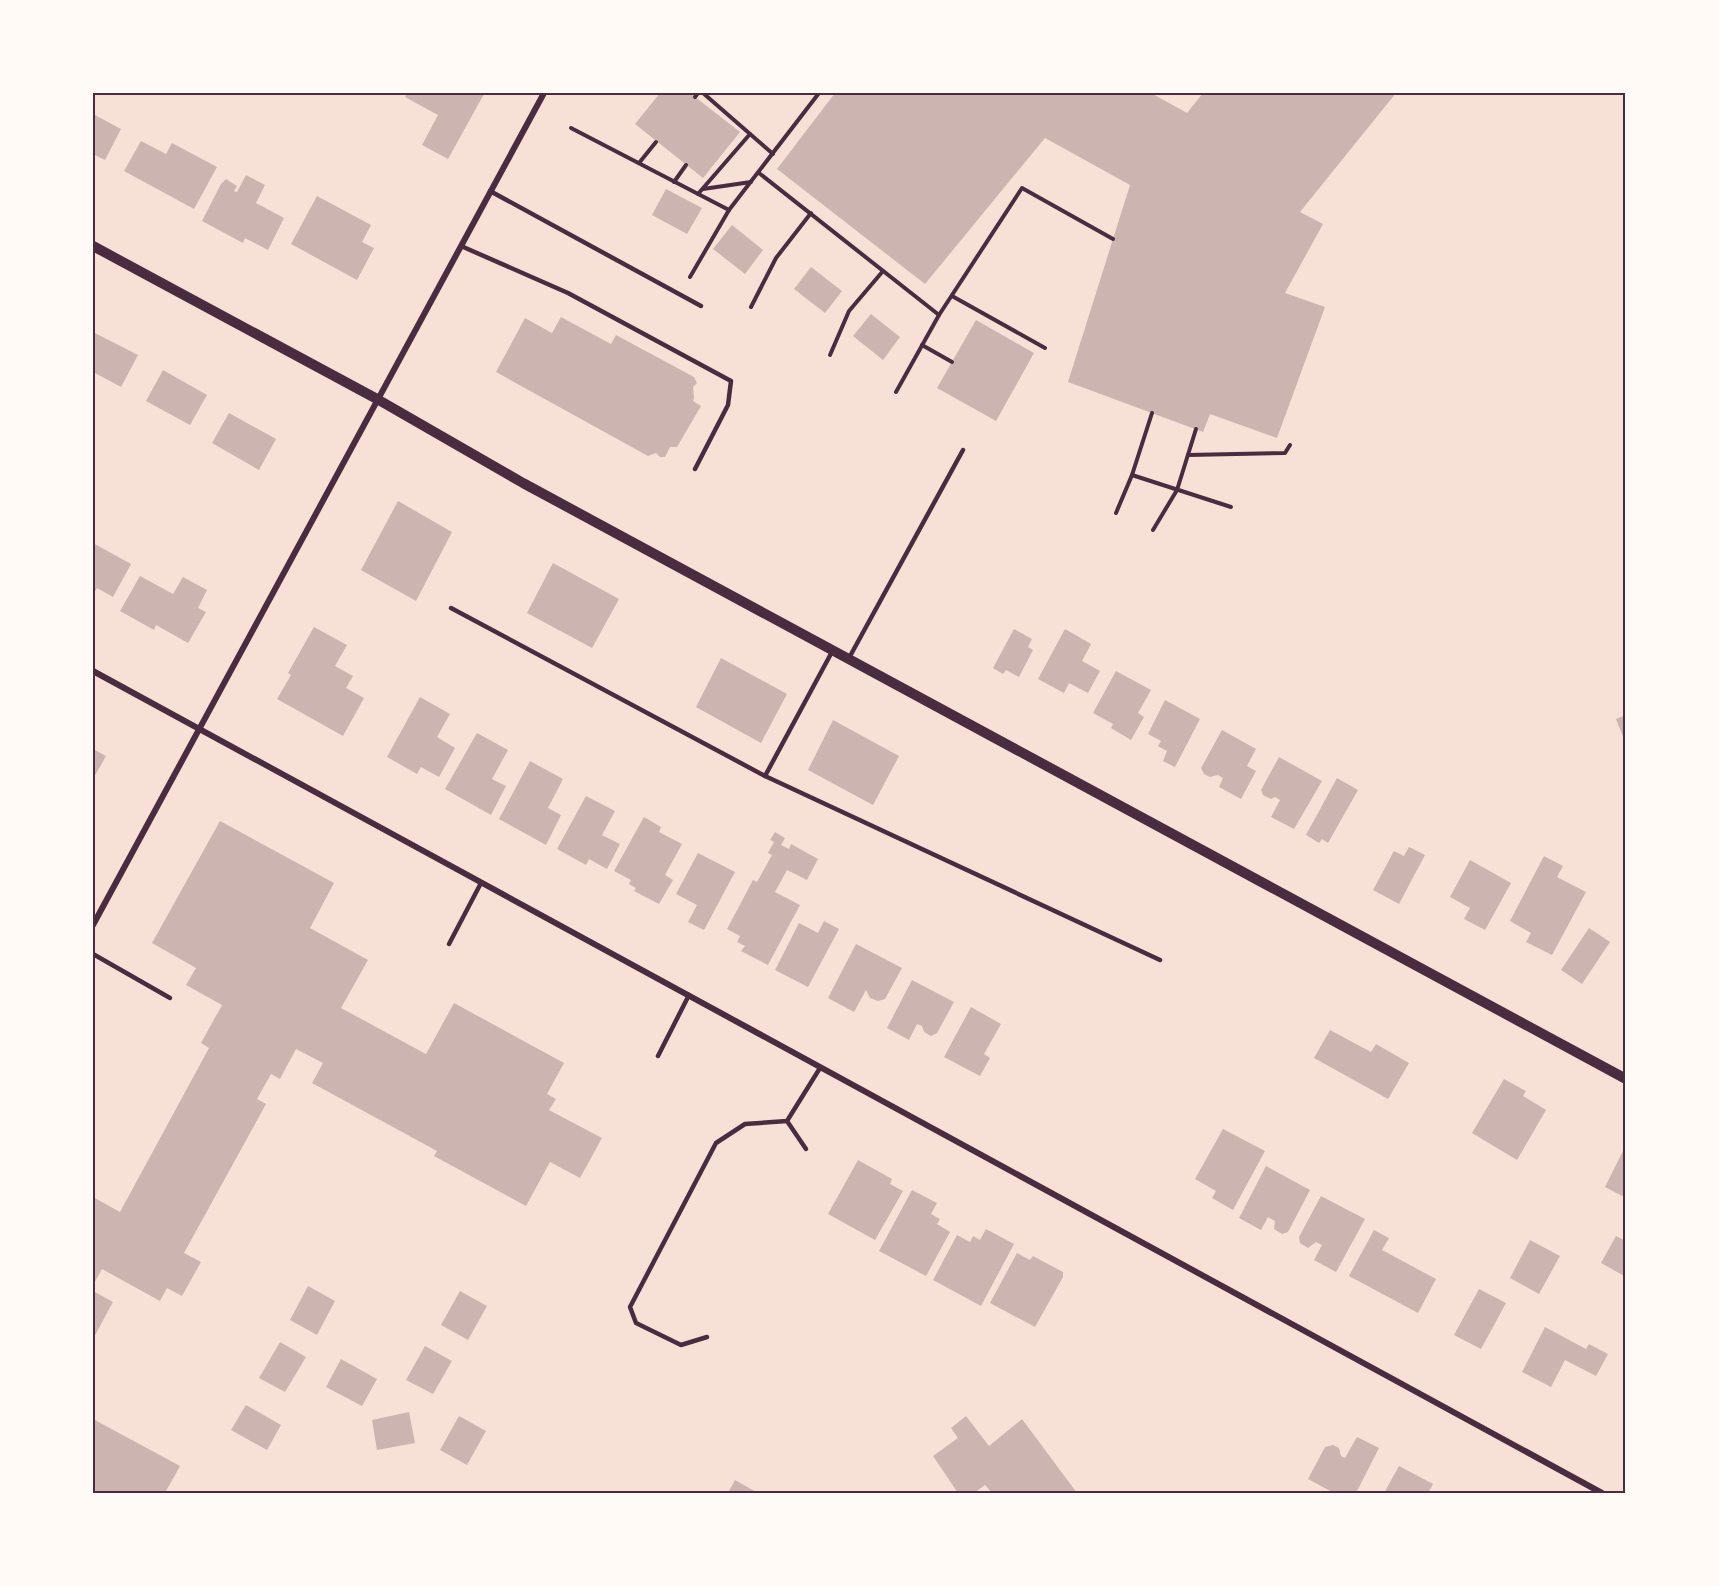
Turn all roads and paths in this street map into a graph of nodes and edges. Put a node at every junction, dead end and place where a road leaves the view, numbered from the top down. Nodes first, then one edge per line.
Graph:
1 (544, 93) edge
2 (819, 93) edge
3 (699, 94) edge
4 (571, 128) dead end
5 (750, 134) junction
6 (656, 141) dead end
7 (773, 154) junction
8 (639, 163) junction
9 (686, 165) dead end
10 (759, 173) junction
11 (674, 182) junction
12 (752, 182) junction
13 (703, 189) junction
14 (490, 191) junction
15 (698, 194) junction
16 (729, 210) junction
17 (810, 213) junction
18 (1113, 239) dead end
19 (93, 246) edge
20 (460, 246) junction
21 (883, 271) junction
22 (690, 277) dead end
23 (952, 296) junction
24 (700, 306) dead end
25 (751, 307) dead end
26 (939, 315) junction
27 (922, 345) junction
28 (1045, 348) dead end
29 (831, 355) dead end
30 (952, 362) dead end
31 (896, 392) dead end
32 (377, 399) junction
33 (1152, 413) dead end
34 (1196, 429) dead end
35 (1290, 445) dead end
36 (963, 450) dead end
37 (1188, 455) junction
38 (695, 469) dead end
39 (1132, 475) junction
40 (1177, 490) junction
41 (1231, 507) dead end
42 (1116, 513) dead end
43 (1153, 530) dead end
44 (451, 608) dead end
45 (833, 650) junction
46 (848, 658) junction
47 (93, 671) edge
48 (199, 729) junction
49 (765, 776) junction
50 (481, 883) junction
51 (93, 925) edge
52 (449, 944) dead end
53 (93, 954) edge
54 (1160, 960) dead end
55 (689, 995) junction
56 (170, 998) dead end
57 (658, 1056) dead end
58 (820, 1068) junction
59 (1626, 1079) edge
60 (787, 1121) junction
61 (806, 1149) dead end
62 (707, 1337) dead end
63 (1602, 1493) edge

1 - 14 street
2 - 7 path
3 - 5 path
4 - 8 path
5 - 7 path
5 - 13 path
6 - 8 path
7 - 10 path
8 - 11 path
9 - 11 path
10 - 12 path
10 - 17 path
11 - 15 path
12 - 13 path
12 - 16 path
13 - 15 path
14 - 20 street
14 - 24 lane
15 - 16 path
16 - 22 path
17 - 21 path
17 - 25 path
18 - 23 path
19 - 32 street
20 - 32 street
20 - 38 lane
21 - 26 path
21 - 29 path
23 - 26 path
23 - 28 path
26 - 27 path
27 - 30 path
27 - 31 path
32 - 45 street
32 - 48 street
33 - 39 path
34 - 37 path
35 - 37 path
36 - 46 lane
37 - 40 path
39 - 40 path
39 - 42 path
40 - 41 path
40 - 43 path
44 - 49 lane
45 - 46 street
45 - 49 lane
46 - 59 street
47 - 48 street
48 - 50 street
48 - 51 street
49 - 54 lane
50 - 52 lane
50 - 55 street
53 - 56 lane
55 - 57 lane
55 - 58 street
58 - 60 lane
58 - 63 street
60 - 61 lane
60 - 62 lane

